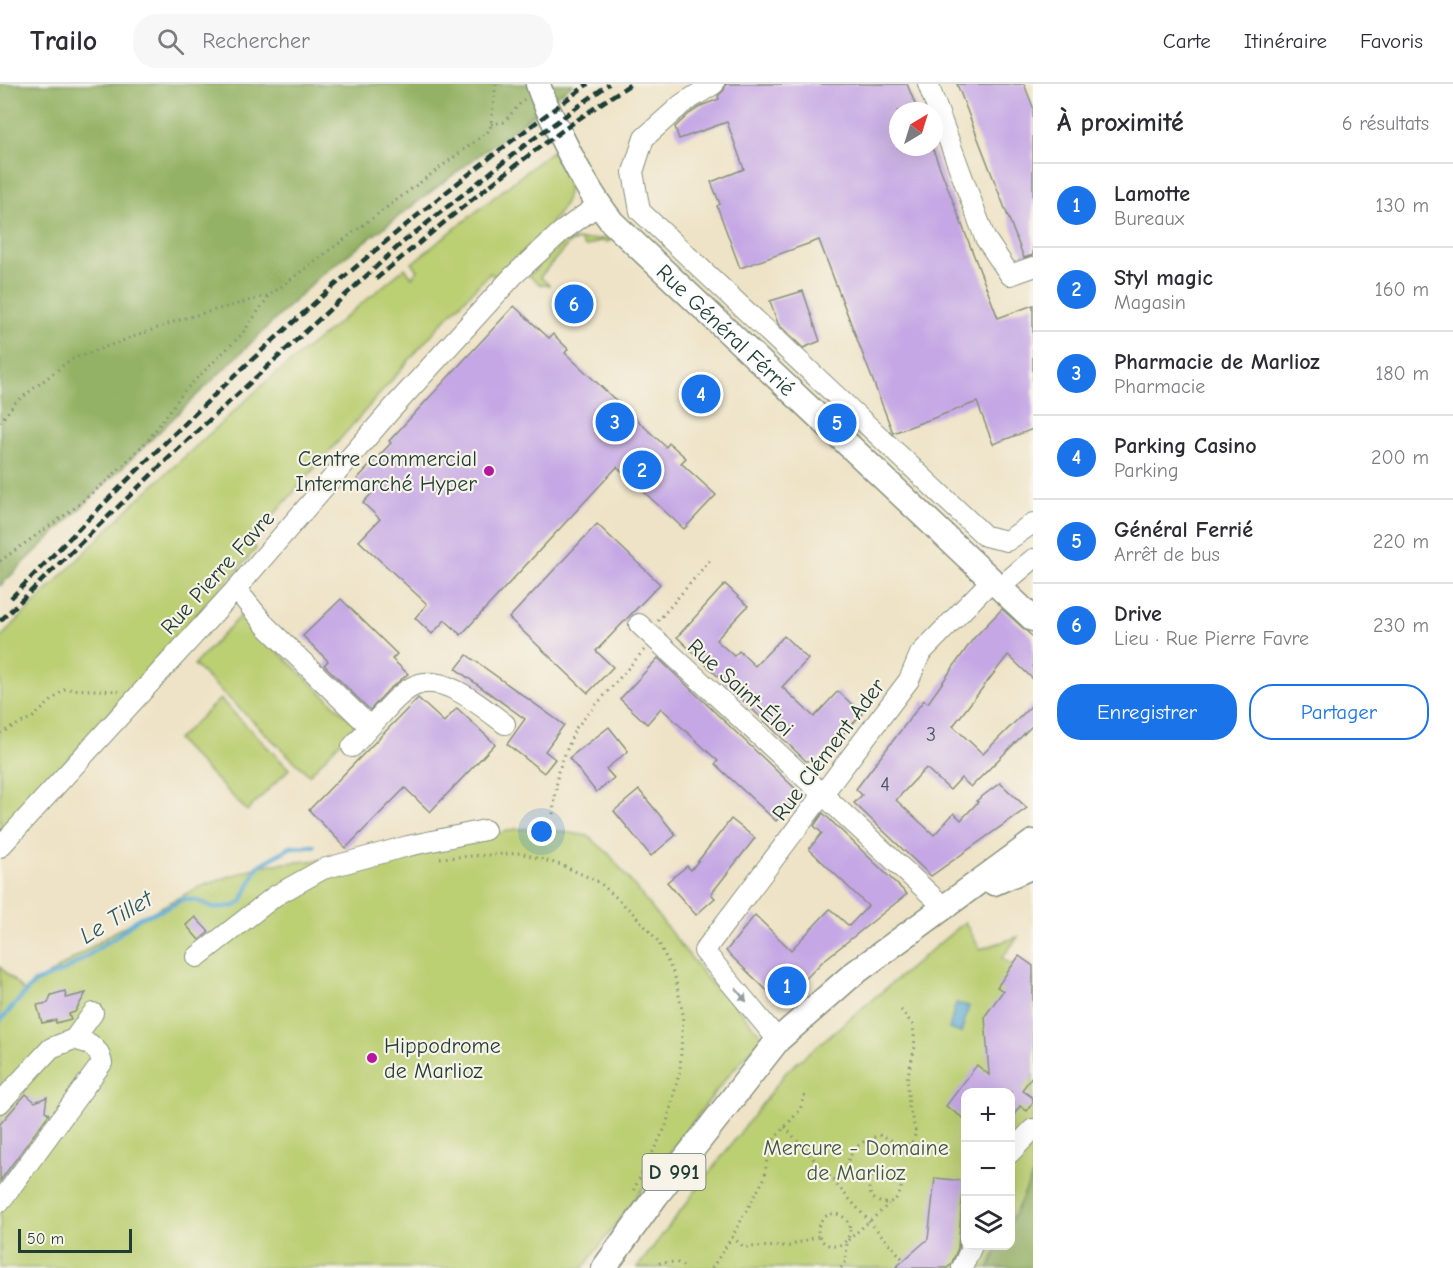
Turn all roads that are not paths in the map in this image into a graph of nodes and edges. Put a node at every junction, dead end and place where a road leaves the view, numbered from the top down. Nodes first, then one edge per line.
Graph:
1 (714, 84) edge
2 (928, 84) edge
3 (538, 85) edge
4 (598, 205) junction
5 (1033, 267) edge
6 (1033, 523) edge
7 (1033, 559) edge
8 (995, 584) junction
9 (236, 589) junction
10 (1033, 619) edge
11 (639, 624) dead end
12 (505, 724) dead end
13 (370, 727) junction
14 (352, 747) dead end
15 (824, 795) junction
16 (485, 830) dead end
17 (1033, 842) edge
18 (0, 847) edge
19 (1033, 866) edge
20 (951, 903) junction
21 (197, 957) dead end
22 (93, 1012) dead end
23 (804, 1018) junction
24 (74, 1039) junction
25 (778, 1040) junction
26 (748, 1078) junction
27 (0, 1103) edge
28 (1033, 1129) edge
29 (1015, 1149) edge
30 (0, 1202) edge
31 (970, 1250) edge
32 (604, 1268) edge
33 (962, 1268) edge

1 - 6 street
2 - 5 street
3 - 4 main road, Rue Général Férrié
4 - 8 main road, Rue Général Férrié
4 - 9 street, Rue Pierre Favre
7 - 8 street, Rue Clément Ader
8 - 10 main road, Rue Général Férrié
8 - 15 street, Rue Clément Ader
9 - 13 street
9 - 18 street, Rue Pierre Favre
11 - 15 street, Rue Saint-Éloi
12 - 13 street
13 - 14 street
15 - 20 street, Rue Saint-Éloi
15 -> 25 street, Rue Clément Ader
16 - 21 street
17 - 20 main road
19 - 20 main road
20 - 23 main road
22 - 24 street
23 - 25 main road
23 - 26 main road
24 - 27 street
24 - 30 street
25 - 26 main road
26 - 32 main road, D 991
28 - 29 street
31 - 33 street

